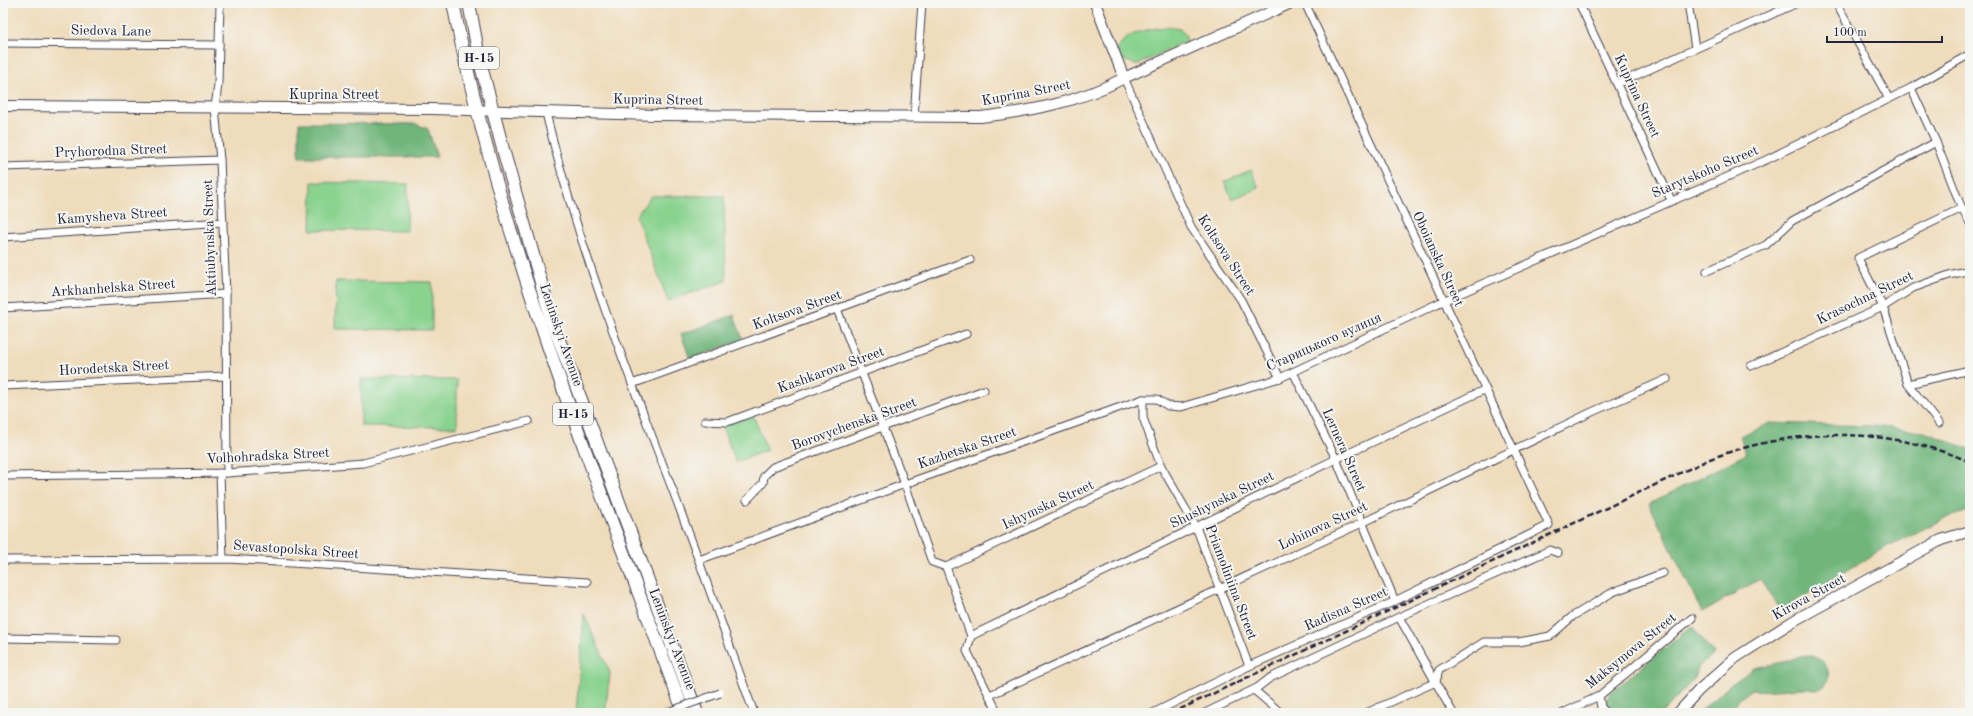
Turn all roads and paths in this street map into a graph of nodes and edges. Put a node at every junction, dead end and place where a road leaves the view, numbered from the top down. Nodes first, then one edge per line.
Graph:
1 (220, 3) edge
2 (453, 3) edge
3 (469, 3) edge
4 (922, 3) edge
5 (1095, 3) edge
6 (1291, 3) edge
7 (1305, 3) edge
8 (1579, 3) edge
9 (1688, 3) edge
10 (1798, 3) edge
11 (1836, 3) edge
12 (3, 43) edge
13 (219, 45) junction
14 (1695, 48) junction
15 (1970, 54) edge
16 (1124, 78) junction
17 (1617, 84) junction
18 (1911, 88) junction
19 (1889, 99) junction
20 (3, 106) edge
21 (215, 108) junction
22 (476, 111) junction
23 (494, 112) junction
24 (546, 113) junction
25 (914, 117) junction
26 (1936, 142) junction
27 (220, 160) junction
28 (3, 167) edge
29 (1671, 200) junction
30 (1962, 208) junction
31 (223, 222) junction
32 (1970, 223) edge
33 (3, 237) edge
34 (970, 260) dead end
35 (1970, 270) edge
36 (1706, 271) dead end
37 (226, 294) junction
38 (1443, 301) junction
39 (1883, 307) junction
40 (3, 308) edge
41 (837, 309) junction
42 (966, 334) dead end
43 (1752, 366) dead end
44 (1970, 370) edge
45 (863, 372) junction
46 (1293, 372) junction
47 (226, 376) junction
48 (1280, 378) junction
49 (1667, 379) dead end
50 (632, 384) junction
51 (1908, 384) junction
52 (3, 386) edge
53 (984, 390) dead end
54 (1484, 390) junction
55 (1143, 399) junction
56 (530, 421) dead end
57 (705, 421) dead end
58 (1939, 424) dead end
59 (884, 427) junction
60 (1513, 450) junction
61 (1336, 459) junction
62 (1161, 466) junction
63 (223, 473) junction
64 (3, 476) edge
65 (905, 484) junction
66 (748, 500) dead end
67 (1362, 523) junction
68 (1549, 525) joint
69 (1196, 527) junction
70 (1970, 531) edge
71 (1558, 553) dead end
72 (223, 559) junction
73 (3, 560) edge
74 (699, 560) junction
75 (946, 567) junction
76 (1663, 573) dead end
77 (587, 582) dead end
78 (1219, 588) junction
79 (1393, 602) junction
80 (1399, 617) junction
81 (1692, 618) dead end
82 (971, 636) junction
83 (3, 638) edge
84 (116, 640) dead end
85 (1249, 666) junction
86 (1436, 682) junction
87 (1254, 690) junction
88 (720, 692) dead end
89 (990, 695) junction
90 (1599, 696) junction
91 (665, 713) edge
92 (684, 713) edge
93 (697, 713) edge
94 (754, 713) edge
95 (998, 713) edge
96 (1153, 713) edge
97 (1205, 713) edge
98 (1281, 713) edge
99 (1366, 713) edge
100 (1452, 713) edge
101 (1563, 713) edge
102 (1606, 713) edge
103 (1678, 713) edge

1 - 13 street, Aktiubynska Street
2 - 22 main road, Leninskyi Avenue / Н-15
3 - 23 main road, Leninskyi Avenue / Н-15
4 - 25 street
5 - 16 main road
6 - 16 main road, Kuprina Street
7 - 38 street, Oboianska Street
8 - 17 street, Kuprina Street
9 - 14 street
10 - 14 street
11 - 19 street
12 - 13 street, Siedova Lane
13 - 21 street, Aktiubynska Street
14 - 17 street
15 - 18 street, Starytskoho Street
16 - 25 main road, Kuprina Street
16 - 48 street, Koltsova Street
17 - 29 street, Kuprina Street
18 - 19 street, Starytskoho Street
18 - 26 street
19 - 29 street, Starytskoho Street
20 - 21 main road, Kuprina Street
21 - 22 main road, Kuprina Street
21 - 27 street, Aktiubynska Street
22 - 23 main road, Kuprina Street
22 - 92 main road, Leninskyi Avenue / Н-15
23 - 24 main road, Kuprina Street
23 - 93 main road, Leninskyi Avenue / Н-15
24 - 25 main road, Kuprina Street
24 - 50 street
26 - 30 street
26 - 36 street
27 - 28 street, Pryhorodna Street
27 - 31 street, Aktiubynska Street
29 - 38 street, Starytskoho Street
30 - 32 street
30 - 39 street
31 - 33 street, Kamysheva Street
31 - 37 street, Aktiubynska Street
34 - 41 street, Koltsova Street
35 - 39 street, Krasochna Street
37 - 40 street, Arkhanhelska Street
37 - 47 street, Aktiubynska Street
38 - 46 street, Старицького вулиця
38 - 54 street, Oboianska Street
39 - 43 street, Krasochna Street
39 - 51 street
41 - 45 street
41 - 50 street, Koltsova Street
42 - 45 street, Kashkarova Street
44 - 51 street
45 - 57 street, Kashkarova Street
45 - 59 street
46 - 48 street, Старицького вулиця
46 - 61 street, Lernera Street
47 - 52 street, Horodetska Street
47 - 63 street, Aktiubynska Street
48 - 55 street, Старицького вулиця
49 - 60 street, Lohinova Street
50 - 74 street
51 - 58 street
53 - 59 street, Borovychenska Street
54 - 60 street, Oboianska Street
54 - 61 street, Shushynska Street
55 - 62 street, Priamoliniina Street
55 - 65 street, Kazbetska Street
56 - 63 street, Volhohradska Street
59 - 65 street
59 - 66 street, Borovychenska Street
60 - 67 street, Lohinova Street
60 - 68 street, Oboianska Street
61 - 67 street, Lernera Street
61 - 69 street, Shushynska Street
62 - 69 street, Priamoliniina Street
62 - 75 street, Ishymska Street
63 - 64 street, Volhohradska Street
63 - 72 street, Aktiubynska Street
65 - 74 street, Kazbetska Street
65 - 75 street
67 - 78 street, Lohinova Street
67 - 79 street, Lernera Street
68 - 79 street, Radisna Street
69 - 78 street, Priamoliniina Street
69 - 82 street, Shushynska Street
70 - 103 main road, Kirova Street
71 - 80 street, Radisna Street
72 - 73 street, Sevastopolska Street
72 - 77 street, Sevastopolska Street
74 - 94 street
75 - 82 street
76 - 86 street
78 - 85 street, Priamoliniina Street
78 - 89 street, Lohinova Street
79 - 85 street, Radisna Street
80 - 86 street
80 - 87 street, Radisna Street
81 - 90 street, Maksymova Street
82 - 89 street
83 - 84 street
85 - 96 street, Radisna Street
86 - 99 street
86 - 100 street
87 - 97 street, Radisna Street
87 - 98 street
88 - 91 street, bridge
89 - 95 street
90 - 101 street, Maksymova Street
90 - 102 street

